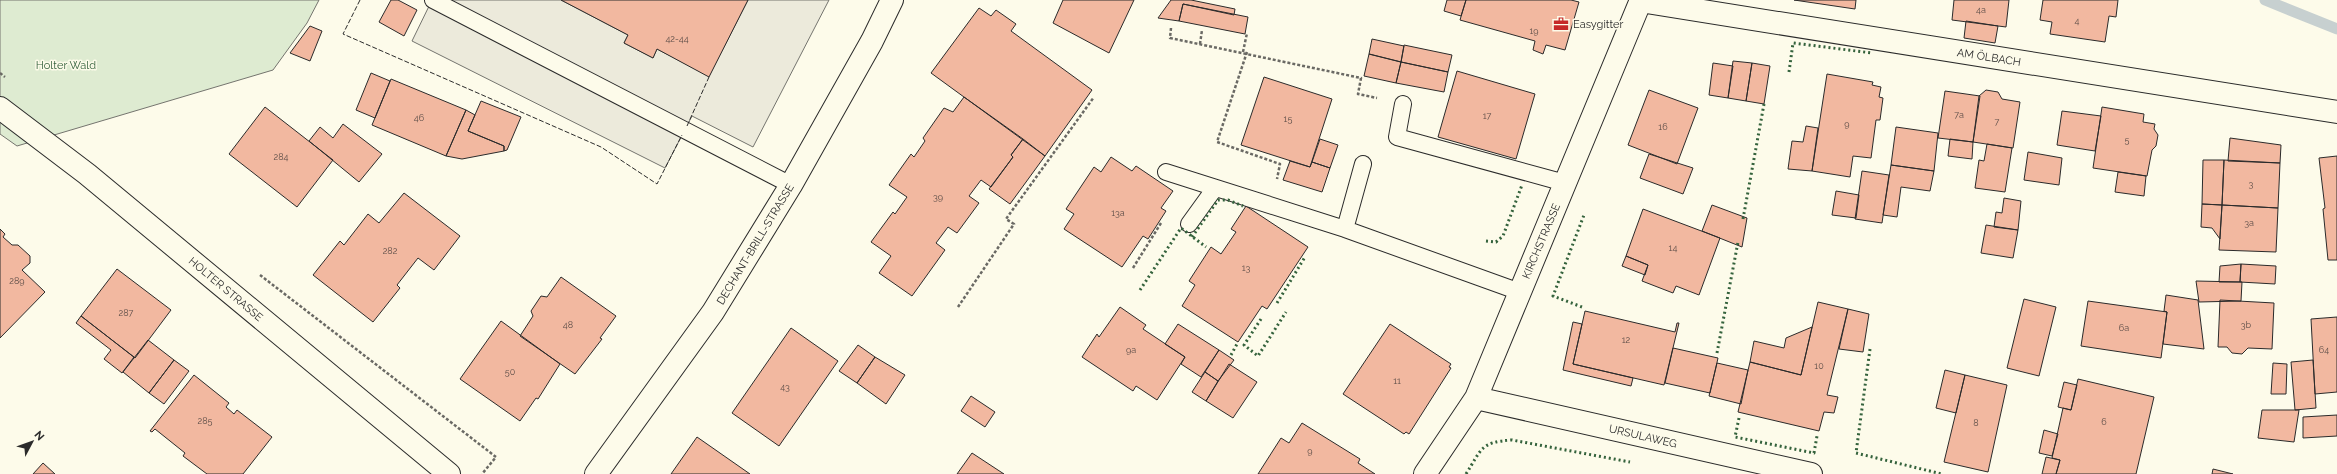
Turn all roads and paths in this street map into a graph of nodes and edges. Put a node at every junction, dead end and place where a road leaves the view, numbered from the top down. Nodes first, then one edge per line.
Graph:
1 (433, 0) edge
2 (892, 0) edge
3 (1641, 1) edge
4 (1172, 28) dead end
5 (1202, 30) dead end
6 (1247, 33) dead end
7 (1200, 44) junction
8 (1242, 52) junction
9 (1247, 52) junction
10 (1094, 97) dead end
11 (1403, 104) joint
12 (0, 108) edge
13 (2337, 112) edge
14 (1363, 164) dead end
15 (1166, 172) dead end
16 (1565, 183) junction
17 (791, 185) junction
18 (1215, 188) junction
19 (1271, 205) junction
20 (1189, 224) dead end
21 (1345, 229) junction
22 (257, 273) dead end
23 (1520, 292) junction
24 (958, 307) dead end
25 (1476, 398) junction
26 (449, 474) edge
27 (482, 474) edge
28 (596, 474) edge
29 (1425, 474) edge
30 (1811, 474) edge

1 - 17 lane
2 - 17 street, DECHANT-BRILL-STRASSE
3 - 13 street, AM ÖLBACH
3 - 16 street, KIRCHSTRASSE
4 - 7 path
5 - 7 path
6 - 8 path
7 - 8 path
8 - 9 path
9 - 11 path
9 - 19 path
10 - 24 path
11 - 16 lane
12 - 26 street, HOLTER STRASSE
14 - 21 lane
15 - 18 lane
16 - 23 street, KIRCHSTRASSE
17 - 28 street, DECHANT-BRILL-STRASSE
18 - 19 lane
18 - 20 lane
19 - 21 lane
21 - 23 lane
22 - 27 path
23 - 25 street, KIRCHSTRASSE
25 - 29 street, KIRCHSTRASSE
25 - 30 street, URSULAWEG

